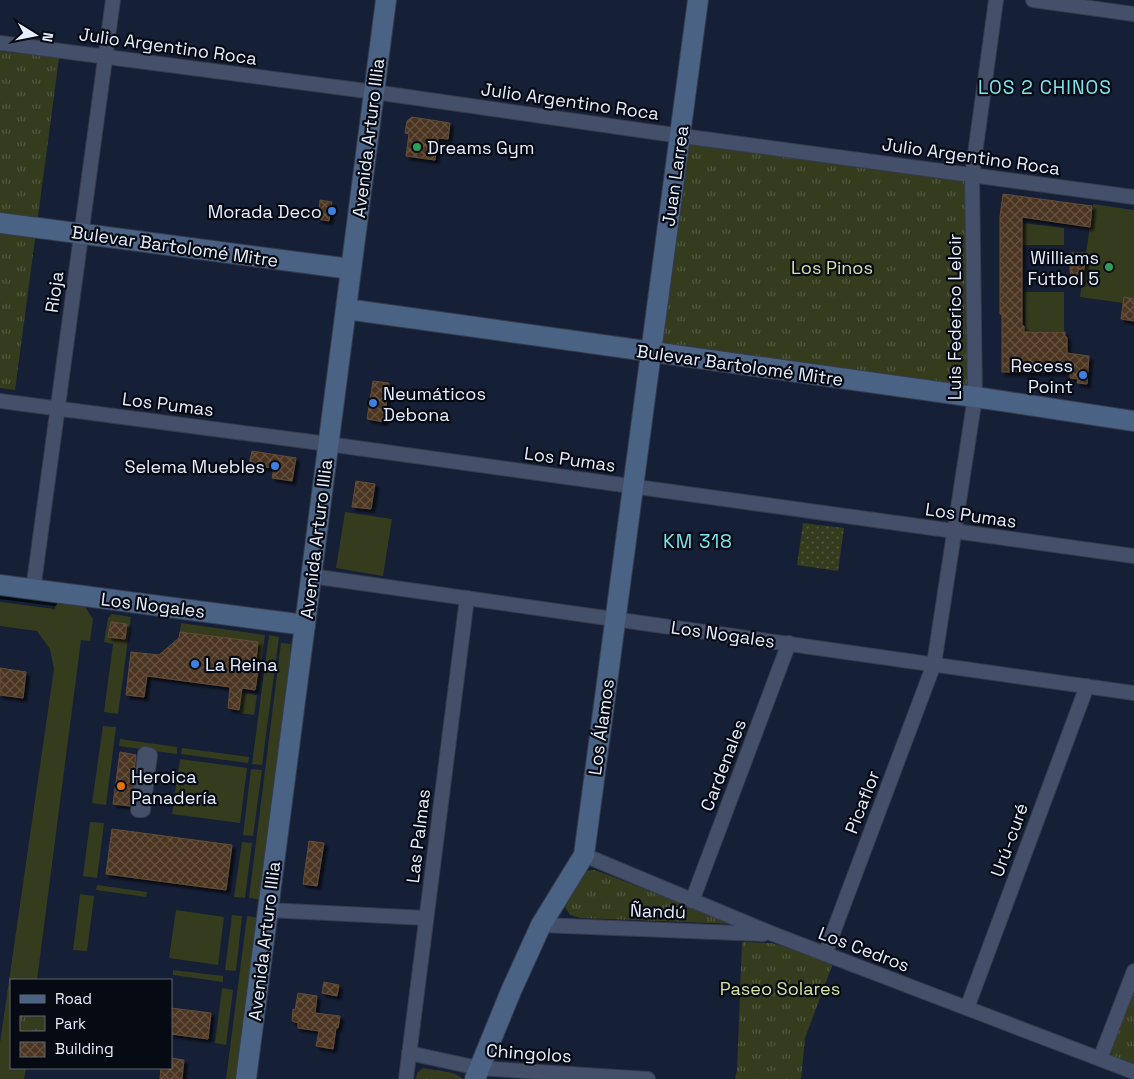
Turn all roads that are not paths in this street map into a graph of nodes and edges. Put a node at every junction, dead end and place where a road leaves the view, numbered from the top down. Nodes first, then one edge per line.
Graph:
1 (113, 0) edge
2 (386, 0) edge
3 (698, 0) edge
4 (996, 0) edge
5 (1033, 0) edge
6 (1134, 14) edge
7 (0, 43) edge
8 (105, 57) junction
9 (374, 92) junction
10 (681, 136) junction
11 (972, 176) junction
12 (1134, 197) edge
13 (0, 223) edge
14 (81, 234) junction
15 (351, 269) junction
16 (346, 309) junction
17 (652, 352) junction
18 (975, 397) junction
19 (0, 401) edge
20 (58, 409) junction
21 (1134, 421) edge
22 (328, 444) junction
23 (633, 486) junction
24 (954, 531) junction
25 (1134, 556) edge
26 (311, 576) junction
27 (0, 585) edge
28 (33, 590) junction
29 (467, 598) junction
30 (615, 619) junction
31 (305, 625) junction
32 (790, 643) junction
33 (934, 664) junction
34 (1087, 686) junction
35 (1134, 692) edge
36 (148, 754) dead end
37 (140, 812) dead end
38 (584, 855) junction
39 (692, 901) junction
40 (268, 910) junction
41 (426, 918) junction
42 (541, 925) junction
43 (773, 934) junction
44 (825, 954) junction
45 (1133, 978) edge
46 (967, 1008) junction
47 (409, 1053) junction
48 (1100, 1059) junction
49 (1134, 1072) edge
50 (476, 1074) edge
51 (246, 1079) edge
52 (406, 1079) edge
53 (648, 1079) edge

1 - 8 street, Rioja
2 - 9 street, Avenida Arturo Illia
3 - 10 street, Juan Larrea
4 - 11 street, Luis Federico Leloir
5 - 6 street
7 - 8 street, Julio Argentino Roca
8 - 9 street, Julio Argentino Roca
8 - 14 street, Rioja
9 - 10 street, Julio Argentino Roca
9 - 15 street, Avenida Arturo Illia
10 - 11 street, Julio Argentino Roca
10 - 17 street, Juan Larrea
11 - 12 street, Julio Argentino Roca
11 - 18 street, Luis Federico Leloir
13 - 14 street, Bulevar Bartolomé Mitre
14 - 15 street, Bulevar Bartolomé Mitre
14 - 20 street, Rioja
15 - 16 street, Avenida Arturo Illia
16 - 17 street, Bulevar Bartolomé Mitre
16 - 22 street, Avenida Arturo Illia
17 - 18 street, Bulevar Bartolomé Mitre
17 - 23 street, Los Álamos
18 - 21 street, Bulevar Bartolomé Mitre
18 - 24 street, Luis Federico Leloir
19 - 20 street, Los Pumas
20 - 22 street, Los Pumas
20 - 28 street, Rioja
22 - 23 street, Los Pumas
22 - 26 street, Avenida Arturo Illia
23 - 24 street, Los Pumas
23 - 30 street, Los Álamos
24 - 25 street, Los Pumas
24 - 33 street, Luis Federico Leloir
26 - 29 street, Los Nogales
26 - 31 street, Avenida Arturo Illia
27 - 28 street, Los Nogales
28 - 31 street, Los Nogales
29 - 30 street, Los Nogales
29 - 41 street, Las Palmas
30 - 32 street, Los Nogales
30 - 38 street, Los Álamos
31 - 40 street, Avenida Arturo Illia
32 - 33 street, Los Nogales
32 - 39 street, Cardenales
33 - 34 street, Los Nogales
33 - 44 street, Picaflor
34 - 35 street, Los Nogales
34 - 46 street, Urú-curé
36 - 37 street
38 - 39 street, Los Cedros
38 - 42 street, Los Álamos
39 - 43 street, Los Cedros
40 - 41 street
40 - 51 street, Avenida Arturo Illia
41 - 47 street, Las Palmas
42 - 43 street, Ñandú
42 - 50 street, Los Álamos
43 - 44 street, Los Cedros
44 - 46 street, Los Cedros
45 - 48 street
46 - 48 street, Los Cedros
47 - 50 street, Chingolos
47 - 52 street, Las Palmas
48 - 49 street, Los Cedros
50 - 53 street, Chingolos

